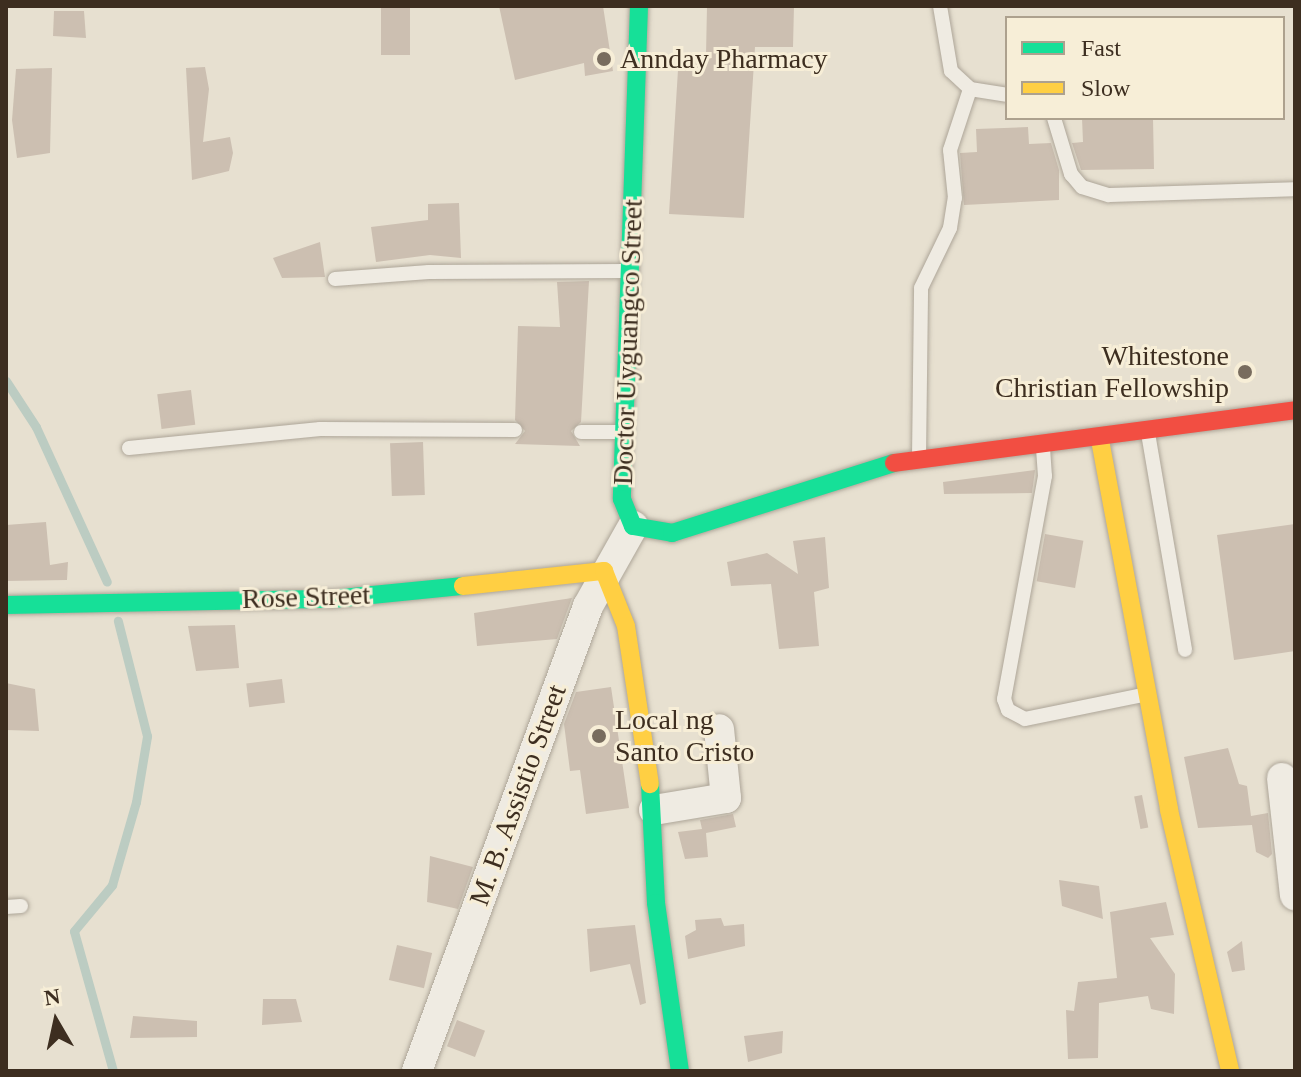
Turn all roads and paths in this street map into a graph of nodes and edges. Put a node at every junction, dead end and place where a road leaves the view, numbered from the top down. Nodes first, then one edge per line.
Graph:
1 (639, 6) edge
2 (940, 6) edge
3 (970, 89) junction
4 (1005, 95) edge
5 (1055, 120) edge
6 (1295, 189) edge
7 (629, 271) junction
8 (335, 279) dead end
9 (1295, 410) edge
10 (515, 430) dead end
11 (581, 432) dead end
12 (625, 432) junction
13 (1148, 433) junction
14 (1100, 440) junction
15 (1042, 446) junction
16 (129, 448) dead end
17 (919, 459) junction
18 (633, 526) junction
19 (604, 571) junction
20 (6, 605) edge
21 (1185, 650) dead end
22 (1147, 694) junction
23 (719, 729) dead end
24 (1288, 791) edge
25 (654, 810) junction
26 (1295, 895) edge
27 (417, 1071) edge
28 (680, 1071) edge
29 (1230, 1071) edge

1 - 7 street, Doctor Uyguangco Street
2 - 3 lane
3 - 4 lane
3 - 17 lane
5 - 6 lane
7 - 8 lane
7 - 12 street, Doctor Uyguangco Street
9 - 13 street, Doctor Uyguangco Street
10 - 16 lane
11 - 12 lane
12 - 18 street, Doctor Uyguangco Street
13 - 14 street, Doctor Uyguangco Street
13 - 21 lane
14 - 15 street, Doctor Uyguangco Street
14 - 22 street
15 - 17 street, Doctor Uyguangco Street
15 - 22 lane
17 - 18 street, Doctor Uyguangco Street
18 - 19 street, M. B. Assistio Street
19 - 20 street, Rose Street
19 - 25 street
19 - 27 street, M. B. Assistio Street
22 - 29 street
23 - 25 street
24 - 26 street
25 - 28 street

